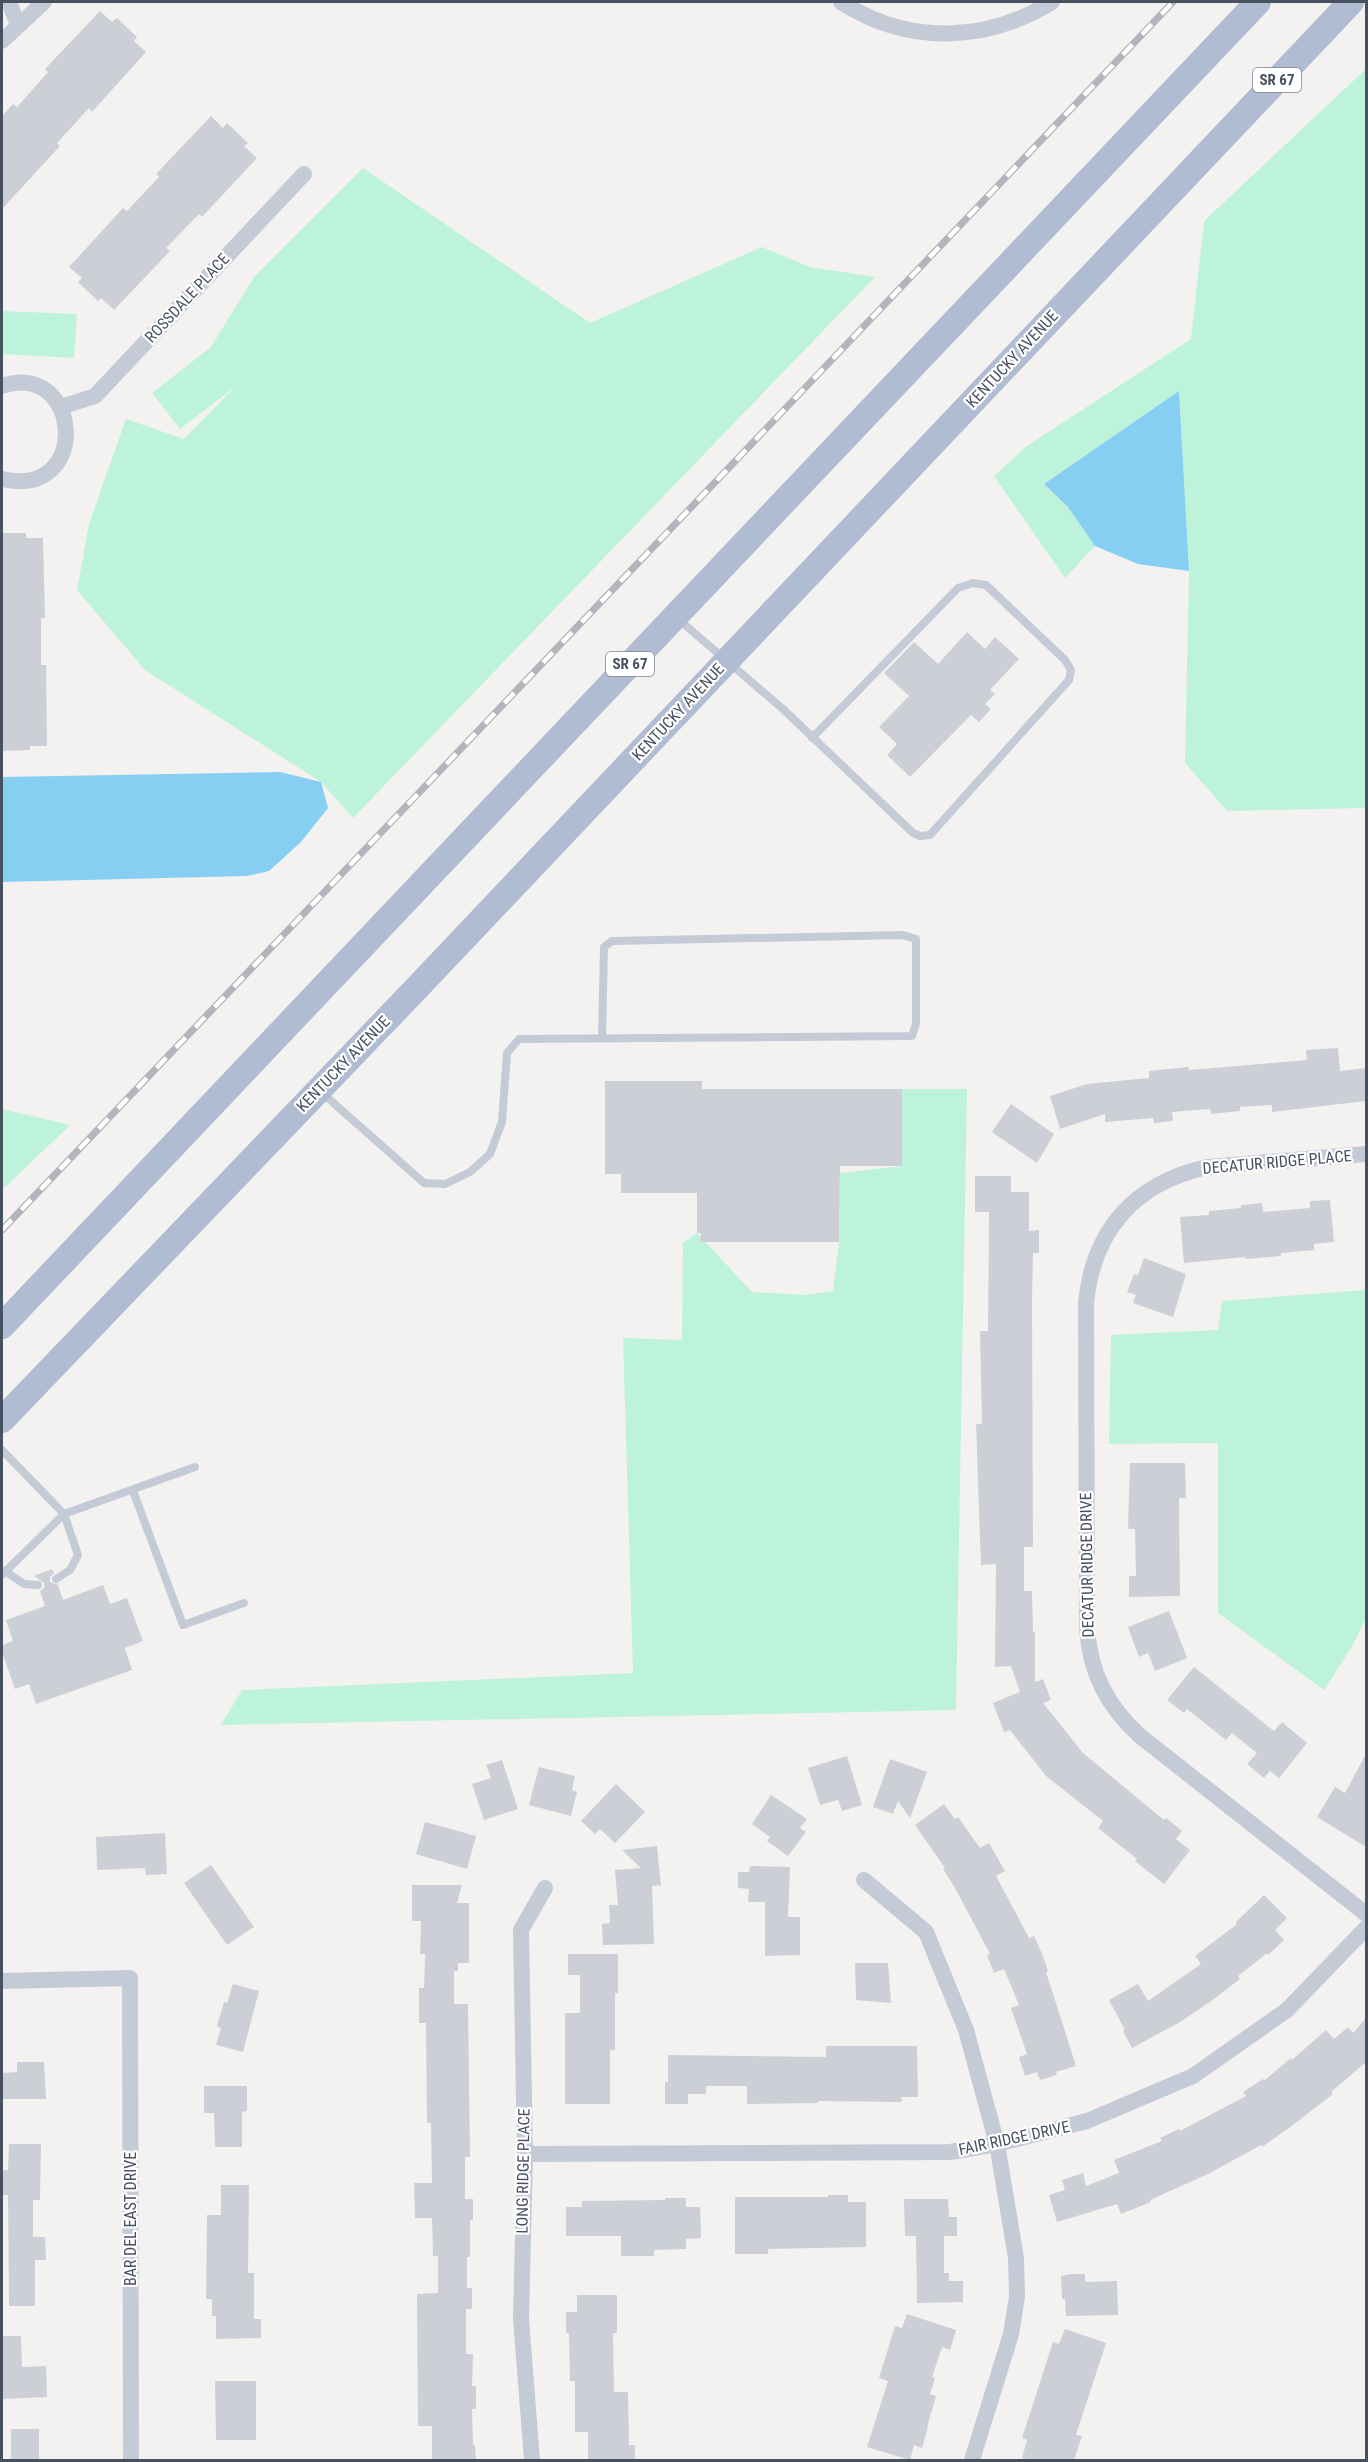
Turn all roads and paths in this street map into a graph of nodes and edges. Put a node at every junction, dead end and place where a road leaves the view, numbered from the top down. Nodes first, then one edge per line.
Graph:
1 (9, 2) edge
2 (44, 2) edge
3 (841, 2) edge
4 (1052, 2) edge
5 (1258, 2) edge
6 (1352, 2) edge
7 (18, 26) junction
8 (2, 41) edge
9 (304, 174) dead end
10 (2, 386) edge
11 (61, 407) junction
12 (2, 479) edge
13 (675, 617) junction
14 (726, 662) junction
15 (812, 738) junction
16 (602, 1038) junction
17 (318, 1090) junction
18 (1366, 1154) edge
19 (1155, 1186) joint
20 (2, 1326) edge
21 (2, 1420) edge
22 (2, 1450) edge
23 (195, 1467) dead end
24 (133, 1491) junction
25 (64, 1514) junction
26 (3, 1573) edge
27 (56, 1580) dead end
28 (38, 1585) dead end
29 (244, 1603) dead end
30 (864, 1880) dead end
31 (545, 1888) dead end
32 (1366, 1914) edge
33 (1366, 1928) edge
34 (2, 1981) edge
35 (997, 2144) junction
36 (525, 2154) junction
37 (131, 2460) edge
38 (532, 2460) edge
39 (972, 2460) edge

1 - 7 street
2 - 7 street
3 - 4 street
5 - 13 main road, SR 67
6 - 14 main road, KENTUCKY AVENUE / SR 67
7 - 8 street
9 - 11 street, ROSSDALE PLACE
10 - 11 street
11 - 12 street
13 - 14 lane
13 - 20 main road, SR 67
14 - 15 lane
14 - 17 main road, KENTUCKY AVENUE / SR 67
15 - 15 lane
16 - 16 lane
16 - 17 lane
17 - 21 main road, KENTUCKY AVENUE / SR 67
18 - 19 street, DECATUR RIDGE PLACE
19 - 32 street, DECATUR RIDGE DRIVE
22 - 25 lane
23 - 24 lane
24 - 25 lane
24 - 29 lane
25 - 26 lane
25 - 27 lane
26 - 28 lane
30 - 35 street
31 - 36 street, LONG RIDGE PLACE
33 - 35 street, FAIR RIDGE DRIVE
34 - 37 street, BAR DEL EAST DRIVE
35 - 36 street, FAIR RIDGE DRIVE
35 - 39 street
36 - 38 street, LONG RIDGE PLACE

